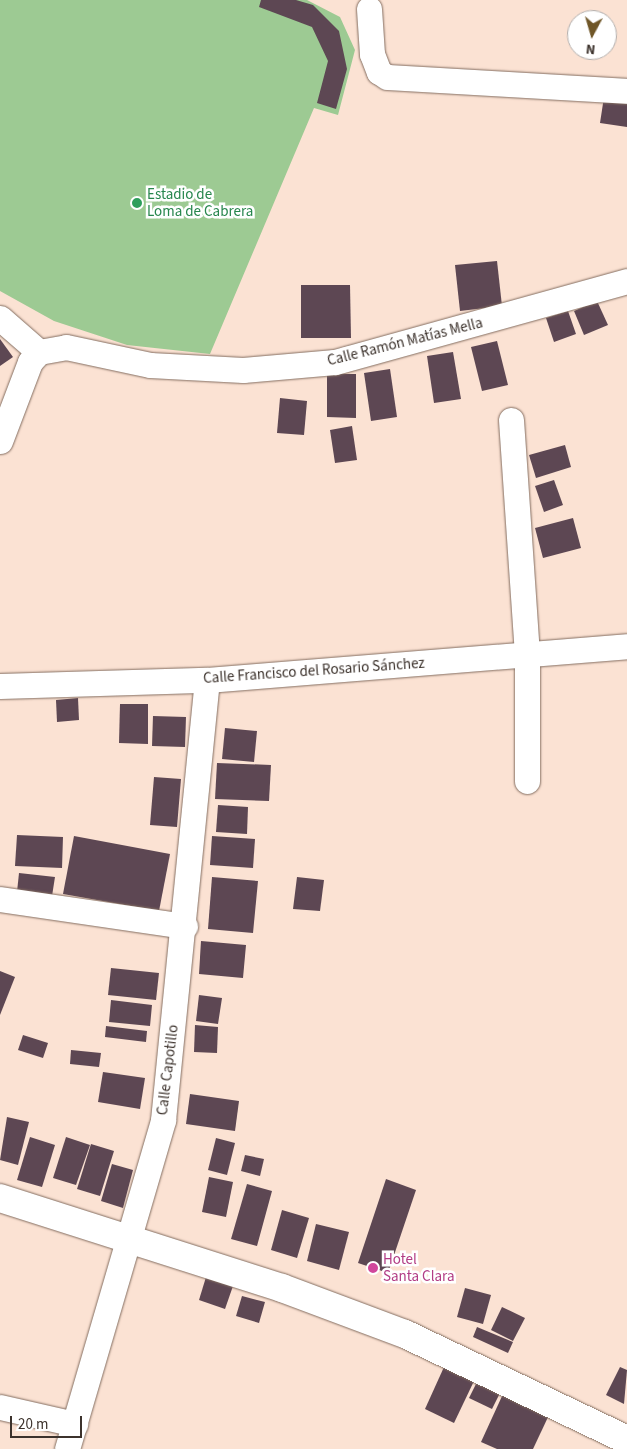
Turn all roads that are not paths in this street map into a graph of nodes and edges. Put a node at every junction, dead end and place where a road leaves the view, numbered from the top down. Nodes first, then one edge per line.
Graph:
1 (369, 9) dead end
2 (627, 91) edge
3 (627, 281) edge
4 (0, 318) edge
5 (39, 352) junction
6 (511, 420) dead end
7 (0, 441) edge
8 (627, 646) edge
9 (528, 654) junction
10 (207, 680) junction
11 (0, 686) edge
12 (528, 781) dead end
13 (0, 898) edge
14 (185, 926) junction
15 (0, 1198) edge
16 (128, 1237) junction
17 (0, 1407) edge
18 (75, 1424) junction
19 (627, 1440) edge
20 (67, 1449) edge

1 - 2 street
3 - 5 street, Calle Ramón Matías Mella
4 - 5 street
5 - 7 street
6 - 9 street
8 - 9 street, Calle Francisco del Rosario Sánchez
9 - 10 street, Calle Francisco del Rosario Sánchez
9 - 12 street
10 - 11 street, Calle Francisco del Rosario Sánchez
10 - 14 street, Calle Capotillo
13 - 14 street
14 - 16 street, Calle Capotillo
15 - 16 main road
16 - 18 street, Calle Capotillo
16 - 19 main road
17 - 18 street
18 - 20 street, Calle Capotillo

